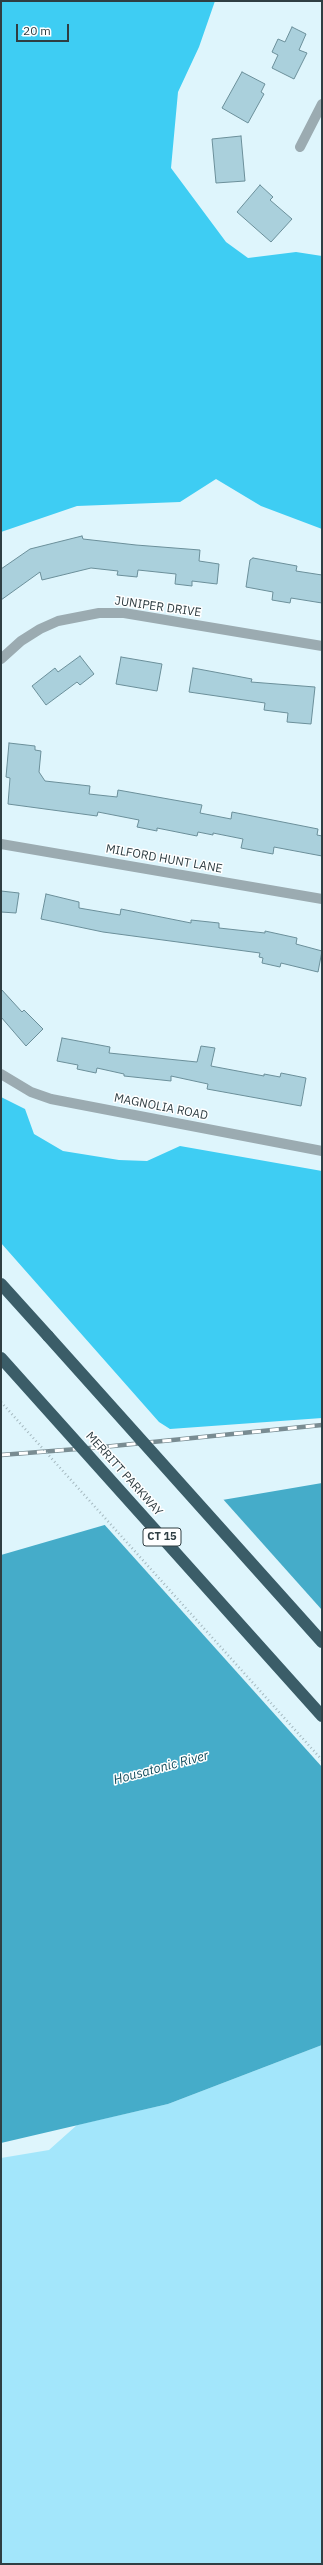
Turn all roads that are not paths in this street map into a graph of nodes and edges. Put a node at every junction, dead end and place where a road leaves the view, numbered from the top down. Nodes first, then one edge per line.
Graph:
1 (322, 104) edge
2 (300, 147) dead end
3 (322, 646) edge
4 (1, 659) edge
5 (1, 844) edge
6 (322, 899) edge
7 (1, 1074) edge
8 (322, 1151) edge
9 (1, 1284) edge
10 (1, 1358) edge
11 (322, 1642) edge
12 (322, 1716) edge

1 - 2 street
3 - 4 street, JUNIPER DRIVE
5 - 6 street, MILFORD HUNT LANE
7 - 8 street, MAGNOLIA ROAD
9 - 11 highway, bridge
10 - 12 highway, MERRITT PARKWAY / CT 15, bridge

